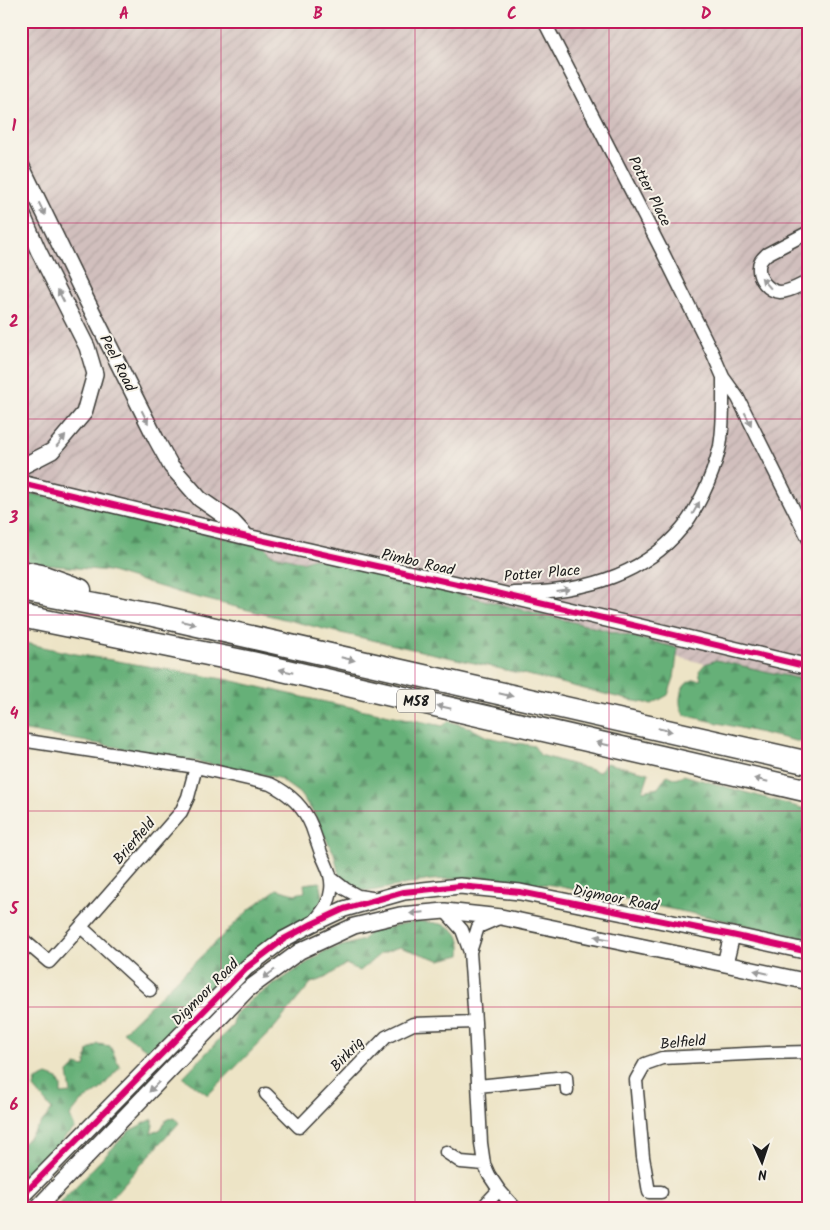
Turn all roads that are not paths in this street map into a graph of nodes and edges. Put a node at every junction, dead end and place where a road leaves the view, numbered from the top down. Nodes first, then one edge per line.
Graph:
1 (544, 21) edge
2 (21, 165) edge
3 (21, 211) edge
4 (809, 232) edge
5 (809, 281) edge
6 (723, 377) junction
7 (21, 467) edge
8 (21, 483) edge
9 (247, 537) junction
10 (809, 540) edge
11 (21, 572) edge
12 (21, 590) edge
13 (497, 593) junction
14 (153, 615) junction
15 (21, 616) edge
16 (809, 667) edge
17 (21, 740) edge
18 (809, 763) edge
19 (196, 767) junction
20 (809, 791) edge
21 (332, 878) junction
22 (378, 899) junction
23 (445, 911) junction
24 (501, 917) junction
25 (312, 924) junction
26 (81, 927) junction
27 (732, 935) junction
28 (21, 938) edge
29 (470, 952) junction
30 (809, 952) edge
31 (725, 964) junction
32 (809, 982) edge
33 (150, 990) dead end
34 (475, 1022) junction
35 (809, 1052) edge
36 (478, 1086) junction
37 (567, 1090) dead end
38 (266, 1094) dead end
39 (446, 1152) dead end
40 (484, 1164) junction
41 (499, 1190) junction
42 (661, 1192) dead end
43 (21, 1197) edge
44 (36, 1209) edge
45 (481, 1209) edge
46 (516, 1209) edge

1 - 6 street, Potter Place
2 -> 9 street, Peel Road
7 -> 3 street, Peel Road
5 -> 4 street
6 -> 10 street, Potter Place
13 -> 6 street, Potter Place
8 - 9 street, Pimbo Road
9 - 13 street, Pimbo Road
11 - 14 highway
12 - 14 highway, M58
13 - 16 street, Pimbo Road
14 -> 18 highway, M58
20 -> 15 highway, M58
17 - 19 street
19 - 21 street
19 - 26 street, Brierfield
21 - 22 street
21 - 25 street
22 - 25 street, Digmoor Road
22 - 27 street, Digmoor Road
23 - 24 street, Digmoor Road
23 - 29 street
23 -> 44 street, Digmoor Road
24 - 29 street
31 -> 24 street, Digmoor Road
25 - 43 street, Digmoor Road
26 - 28 street, Brierfield
26 - 33 street
27 - 30 street, Digmoor Road
27 - 31 street
29 - 34 street
32 -> 31 street, Digmoor Road
34 - 36 street
34 - 38 street, Birkrig
35 - 42 street, Belfield
36 - 37 street
36 - 40 street
39 - 40 street
40 - 41 street
41 - 45 street
41 - 46 street

